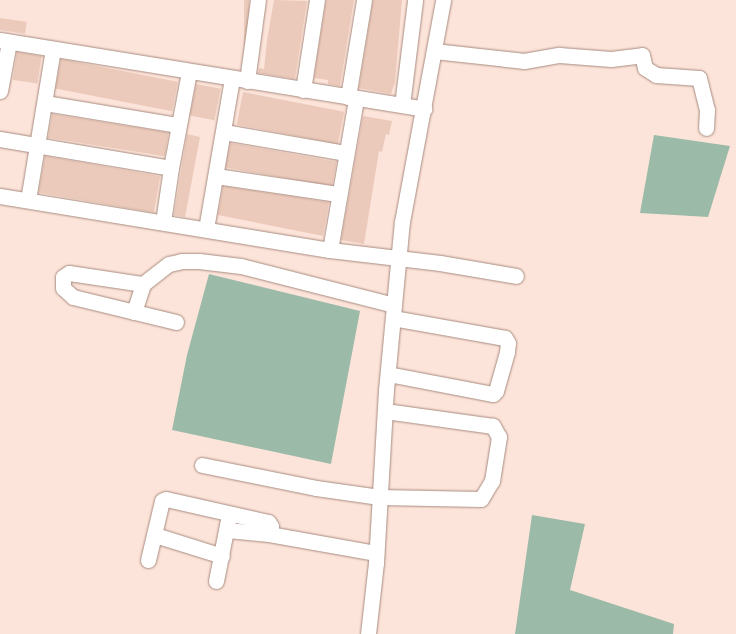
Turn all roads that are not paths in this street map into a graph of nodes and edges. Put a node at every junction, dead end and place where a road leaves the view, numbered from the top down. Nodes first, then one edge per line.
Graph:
1 (258, 0) edge
2 (316, 0) edge
3 (364, 0) edge
4 (415, 0) edge
5 (443, 0) edge
6 (4, 41) edge
7 (53, 50) junction
8 (434, 51) junction
9 (188, 72) junction
10 (232, 79) junction
11 (247, 81) junction
12 (303, 90) junction
13 (0, 91) edge
14 (352, 98) junction
15 (45, 103) junction
16 (402, 105) junction
17 (424, 109) junction
18 (178, 125) junction
19 (706, 128) dead end
20 (224, 132) junction
21 (0, 139) edge
22 (38, 146) junction
23 (346, 153) junction
24 (170, 168) junction
25 (216, 176) junction
26 (338, 194) junction
27 (0, 196) edge
28 (28, 200) junction
29 (163, 222) junction
30 (206, 229) junction
31 (330, 250) junction
32 (398, 259) junction
33 (516, 276) dead end
34 (142, 284) junction
35 (394, 311) junction
36 (134, 312) junction
37 (176, 322) dead end
38 (388, 374) junction
39 (385, 411) junction
40 (202, 465) dead end
41 (379, 497) junction
42 (228, 523) junction
43 (155, 535) junction
44 (376, 553) junction
45 (222, 556) junction
46 (148, 560) dead end
47 (216, 581) dead end
48 (368, 634) edge

1 - 11 street
2 - 12 street
3 - 14 street
4 - 16 street
5 - 8 street
6 - 7 street
6 - 13 street
7 - 9 street
7 - 15 street
8 - 17 street
8 - 19 street
9 - 10 street
9 - 18 street
10 - 11 street
10 - 20 street
11 - 12 street
12 - 14 street
14 - 16 street
14 - 23 street
15 - 18 street
15 - 22 street
16 - 17 street
17 - 32 street
18 - 24 street
20 - 23 street
20 - 25 street
21 - 22 street
22 - 24 street
22 - 28 street
23 - 26 street
24 - 29 street
25 - 26 street
25 - 30 street
26 - 31 street
27 - 28 street
28 - 29 street
29 - 30 street
30 - 31 street
31 - 32 street
32 - 33 street
32 - 35 street
34 - 35 street
34 - 36 street
34 - 36 street
35 - 38 street
35 - 38 street
36 - 37 street
38 - 39 street
39 - 41 street
39 - 41 street
40 - 41 street
41 - 44 street
42 - 43 street
42 - 44 street
42 - 45 street
43 - 45 street
43 - 46 street
44 - 48 street
45 - 47 street

